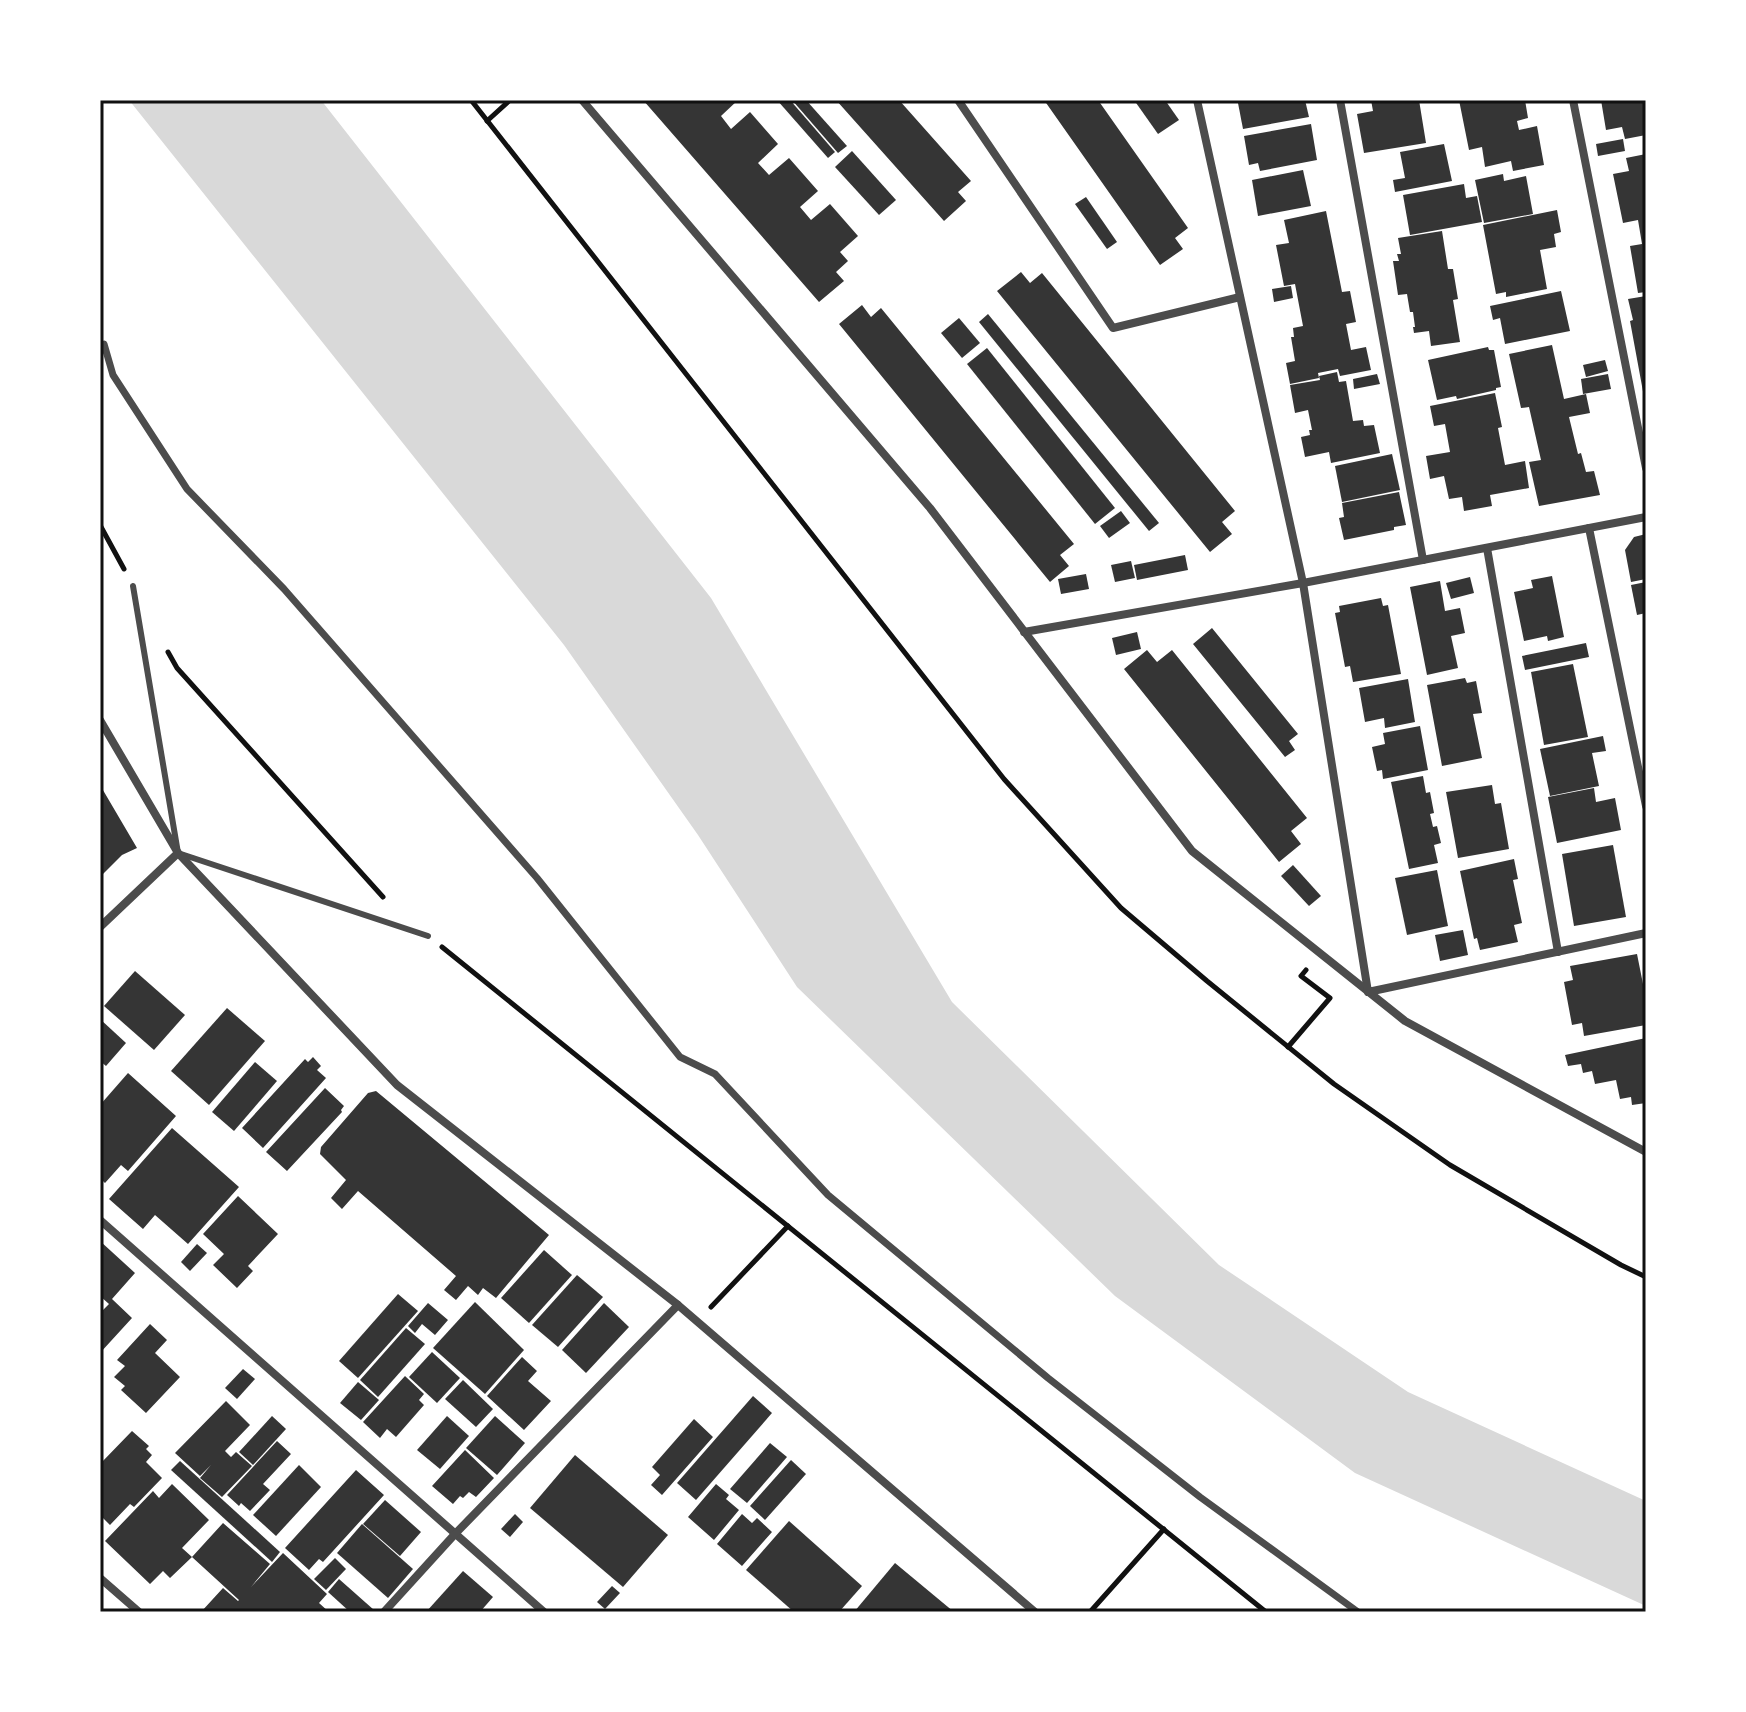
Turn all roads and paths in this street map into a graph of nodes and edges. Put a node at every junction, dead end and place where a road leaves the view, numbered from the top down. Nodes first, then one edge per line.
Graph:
1 (471, 100) edge
2 (510, 100) edge
3 (582, 100) edge
4 (958, 100) edge
5 (1197, 100) edge
6 (1340, 100) edge
7 (1573, 100) edge
8 (487, 121) junction
9 (1240, 297) junction
10 (104, 344) dead end
11 (1646, 468) edge
12 (1646, 517) edge
13 (100, 525) edge
14 (1589, 528) junction
15 (1487, 548) junction
16 (1423, 560) junction
17 (1303, 583) junction
18 (133, 586) joint
19 (1024, 632) junction
20 (162, 641) dead end
21 (100, 720) edge
22 (1646, 806) edge
23 (178, 853) junction
24 (391, 906) dead end
25 (100, 927) edge
26 (1646, 933) edge
27 (428, 936) joint
28 (1558, 952) junction
29 (1318, 953) junction
30 (1368, 992) junction
31 (1288, 1047) junction
32 (1646, 1152) edge
33 (100, 1220) edge
34 (788, 1226) junction
35 (1646, 1277) edge
36 (678, 1305) junction
37 (1164, 1529) junction
38 (455, 1534) junction
39 (100, 1578) edge
40 (139, 1612) edge
41 (384, 1612) edge
42 (544, 1612) edge
43 (1035, 1612) edge
44 (1090, 1612) edge
45 (1266, 1612) edge
46 (1358, 1612) edge

1 - 8 path
2 - 8 path
3 - 19 street
4 - 9 street
5 - 9 street
6 - 16 street
7 - 11 street
8 - 31 path
9 - 17 street
10 - 46 street
12 - 14 street
13 - 18 path
14 - 15 street
14 - 22 street
15 - 16 street
15 - 28 street
16 - 17 street
17 - 19 street
17 - 30 street
18 - 23 lane
19 - 29 street
20 - 24 path
21 - 23 street
23 - 25 street
23 - 27 lane
23 - 36 street
26 - 28 street
27 - 34 path
28 - 30 street
29 - 30 street
29 - 31 path
30 - 32 street
31 - 35 path
33 - 38 street
34 - 36 path
34 - 37 path
36 - 38 street
36 - 43 street
37 - 44 path
37 - 45 path
38 - 41 street
38 - 42 street
39 - 40 street

